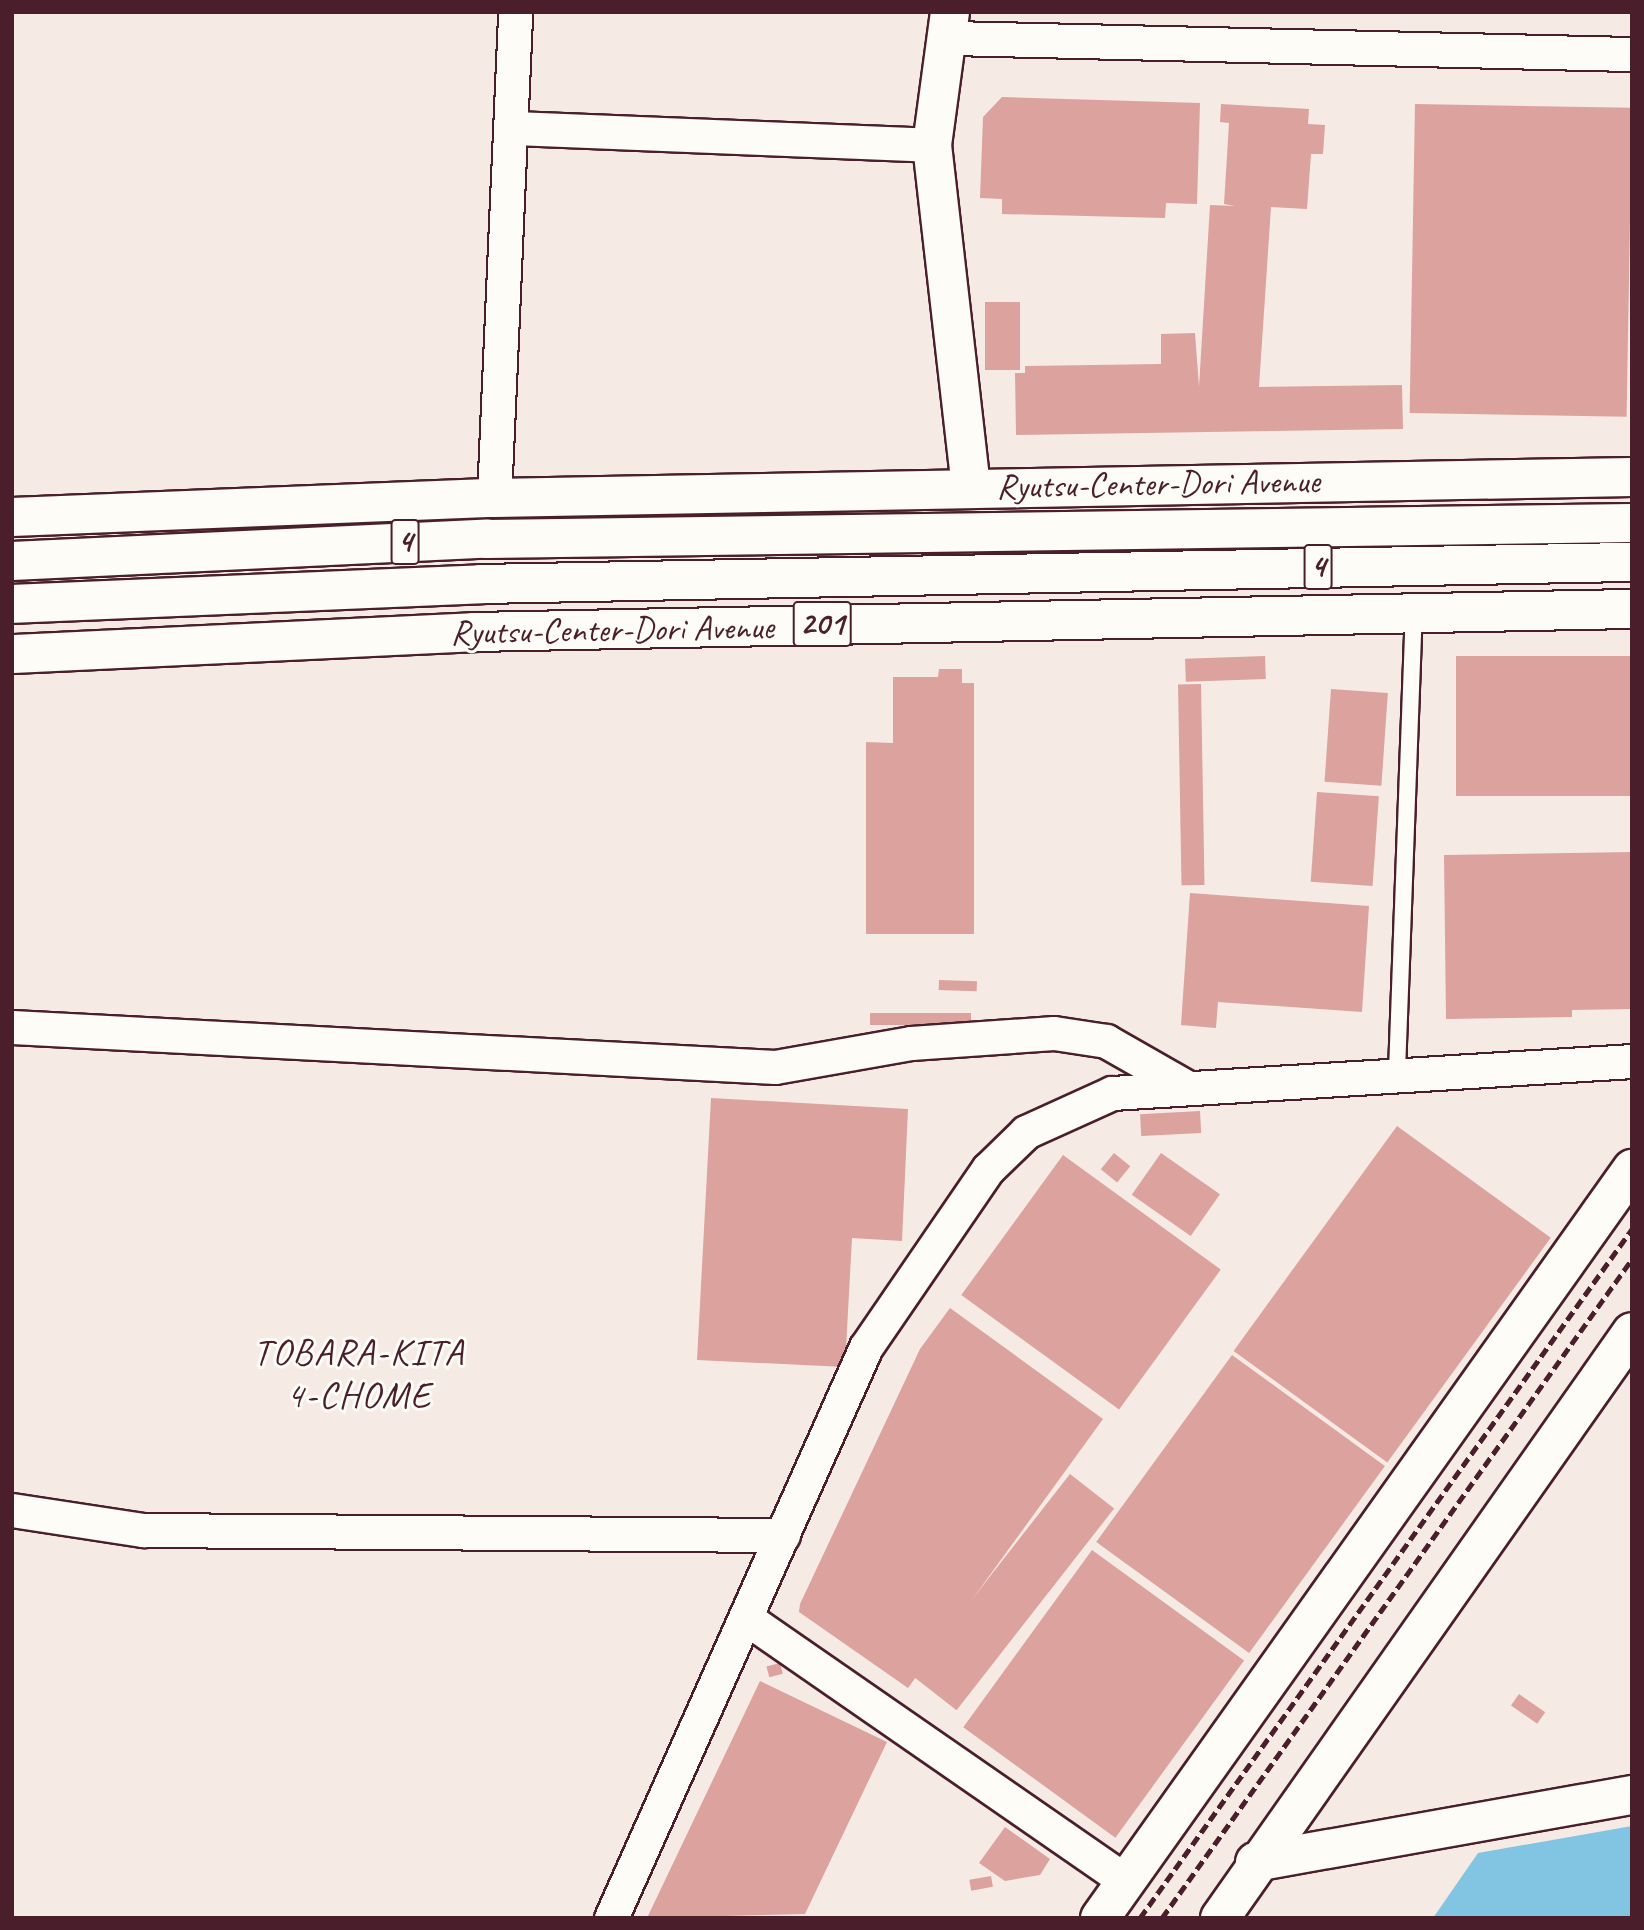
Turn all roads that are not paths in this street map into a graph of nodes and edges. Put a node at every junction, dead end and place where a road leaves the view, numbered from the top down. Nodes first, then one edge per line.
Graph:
1 (515, 12) edge
2 (951, 25) edge
3 (1632, 54) edge
4 (512, 128) junction
5 (932, 145) junction
6 (1632, 477) edge
7 (971, 487) junction
8 (494, 498) junction
9 (12, 517) edge
10 (1632, 523) edge
11 (12, 561) edge
12 (1632, 562) edge
13 (12, 604) edge
14 (1632, 609) edge
15 (1414, 612) junction
16 (12, 654) edge
17 (12, 1027) edge
18 (1632, 1061) edge
19 (1397, 1071) junction
20 (1184, 1085) junction
21 (1628, 1183) edge
22 (1632, 1332) edge
23 (12, 1510) edge
24 (783, 1535) junction
25 (746, 1618) junction
26 (1632, 1795) edge
27 (1255, 1862) junction
28 (1126, 1881) junction
29 (1221, 1916) edge
30 (611, 1918) edge
31 (1100, 1918) edge

1 - 4 street
2 - 3 street
2 - 5 main road
4 - 5 street
4 - 8 street
5 - 7 main road
6 - 7 main road, Ryutsu-Center-Dori Avenue
7 - 8 main road, Ryutsu-Center-Dori Avenue
8 - 9 main road, Ryutsu-Center-Dori Avenue
10 - 11 main road, 4
12 - 13 main road, 4
14 - 15 main road, Ryutsu-Center-Dori Avenue / 201
15 - 16 main road, Ryutsu-Center-Dori Avenue / 201
15 - 19 lane
17 - 20 street
18 - 19 street
19 - 20 street
20 - 24 street
21 - 28 main road
22 - 27 main road
23 - 24 street
24 - 25 street
25 - 28 street
25 - 30 street
26 - 27 main road
27 - 29 main road
28 - 31 main road

